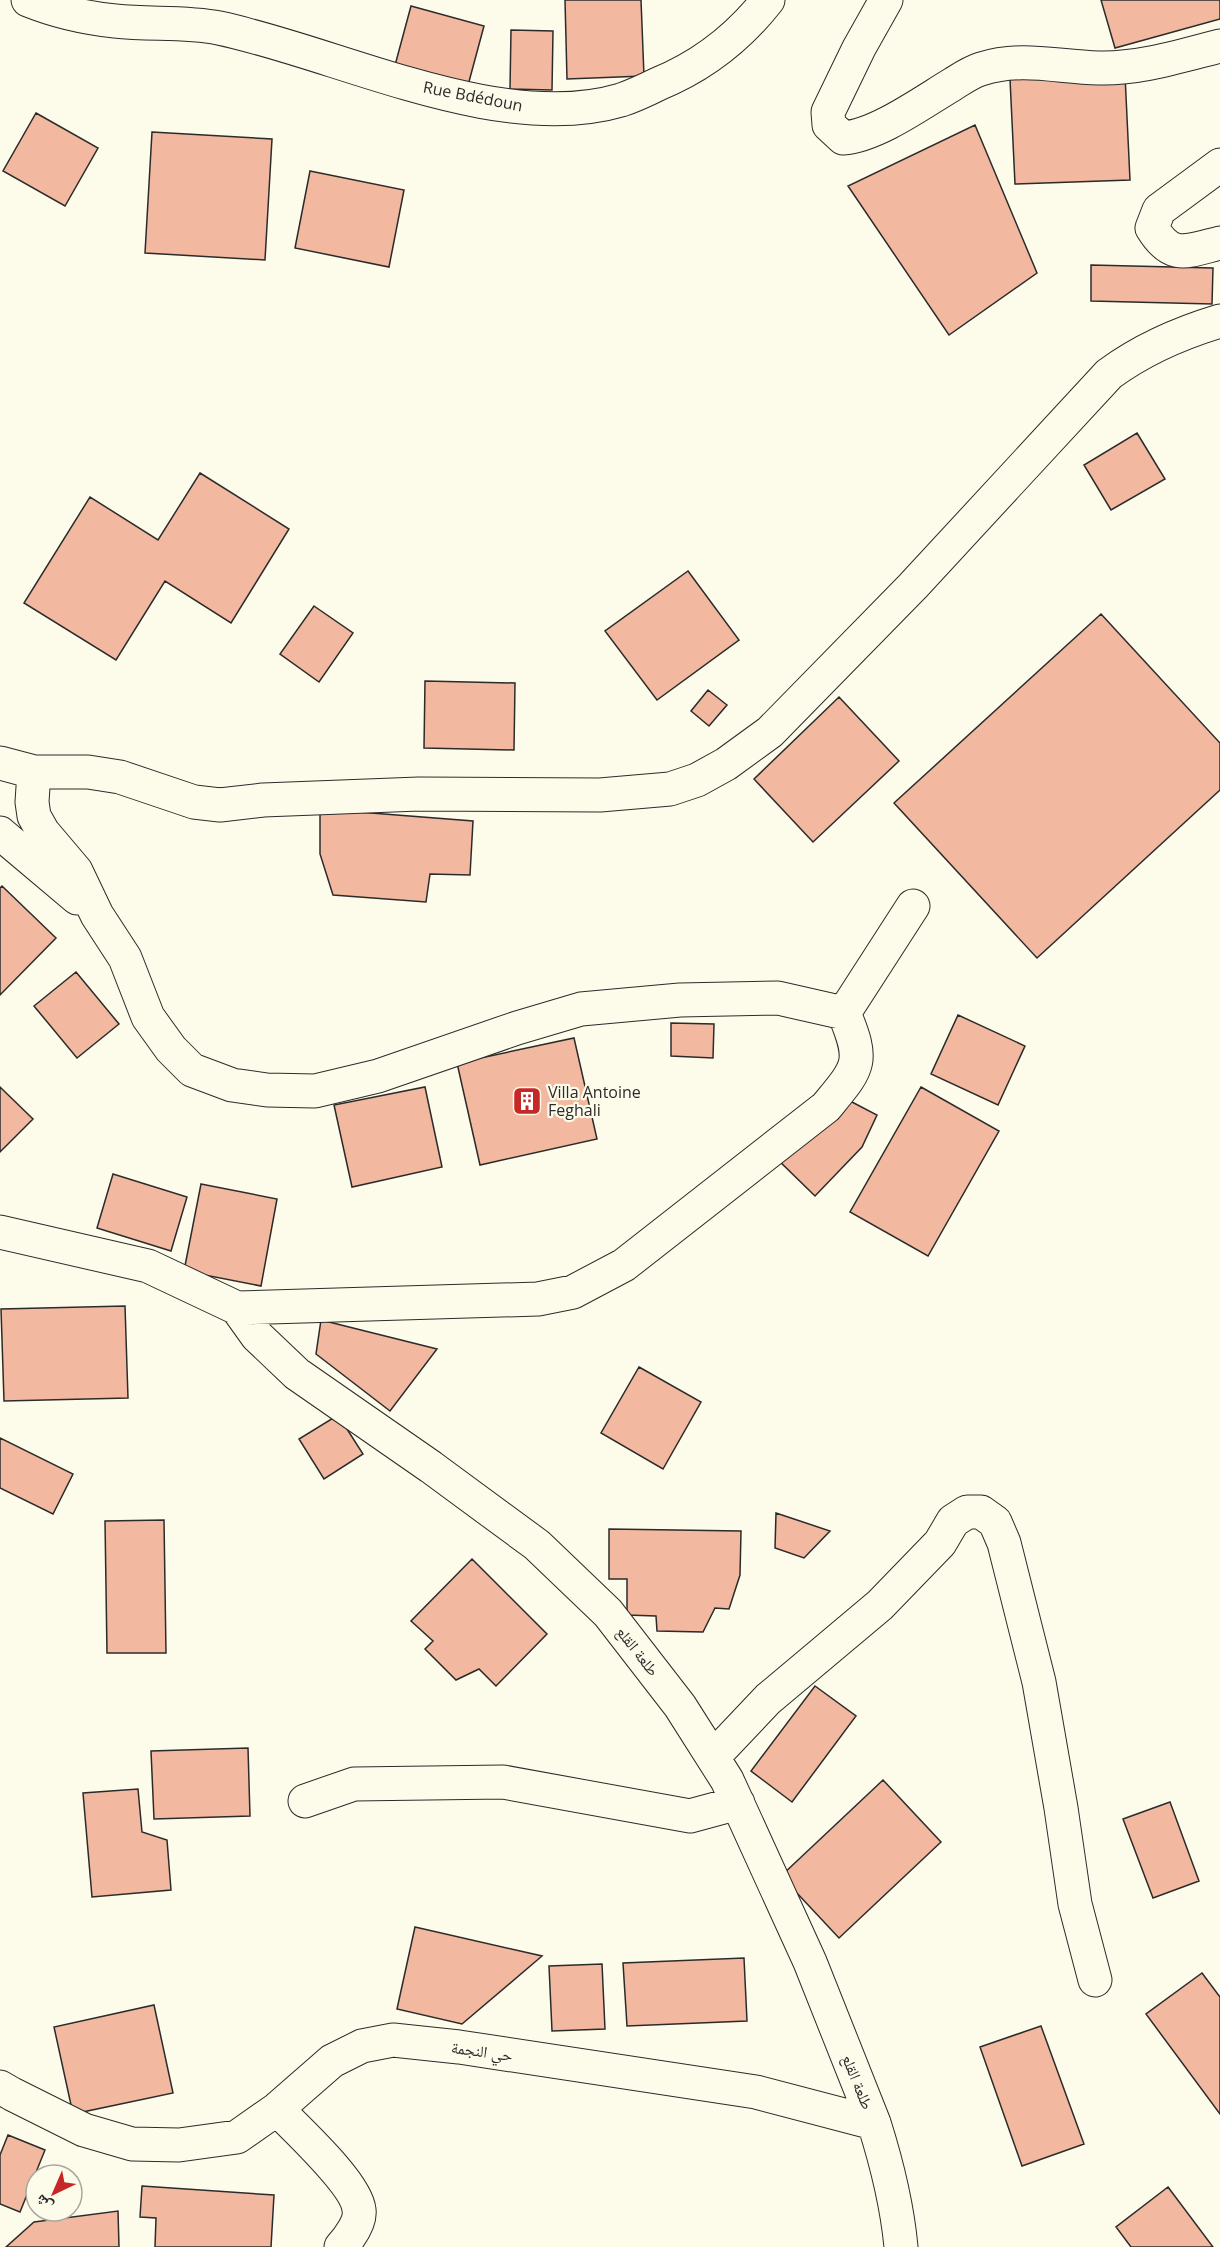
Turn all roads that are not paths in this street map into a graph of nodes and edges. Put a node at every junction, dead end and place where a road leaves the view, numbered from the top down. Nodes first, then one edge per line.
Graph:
1 (28, 0) edge
2 (768, 0) edge
3 (886, 0) edge
4 (184, 12) edge
5 (1220, 46) edge
6 (1220, 165) edge
7 (1220, 243) edge
8 (1220, 321) edge
9 (0, 763) edge
10 (33, 772) junction
11 (0, 833) edge
12 (913, 906) dead end
13 (97, 915) junction
14 (844, 1013) junction
15 (0, 1233) edge
16 (237, 1308) junction
17 (714, 1756) junction
18 (305, 1801) dead end
19 (738, 1803) junction
20 (1095, 1980) dead end
21 (0, 2087) edge
22 (277, 2109) junction
23 (874, 2123) junction
24 (341, 2247) edge
25 (901, 2247) edge

1 - 4 street, Rue Bdédoun
2 - 4 street, Rue Bdédoun
3 - 5 street
6 - 7 street
8 - 10 street
9 - 10 street
10 - 13 street
11 - 13 street
12 - 14 street
13 - 14 street
14 - 16 street
15 - 16 street
16 - 17 street, طلعة القلع
17 - 19 street, طلعة القلع
17 - 20 street
18 - 19 street
19 - 23 street, طلعة القلع
21 - 22 street, حي النجمة
22 - 23 street, حي النجمة
22 - 24 street
23 - 25 street

